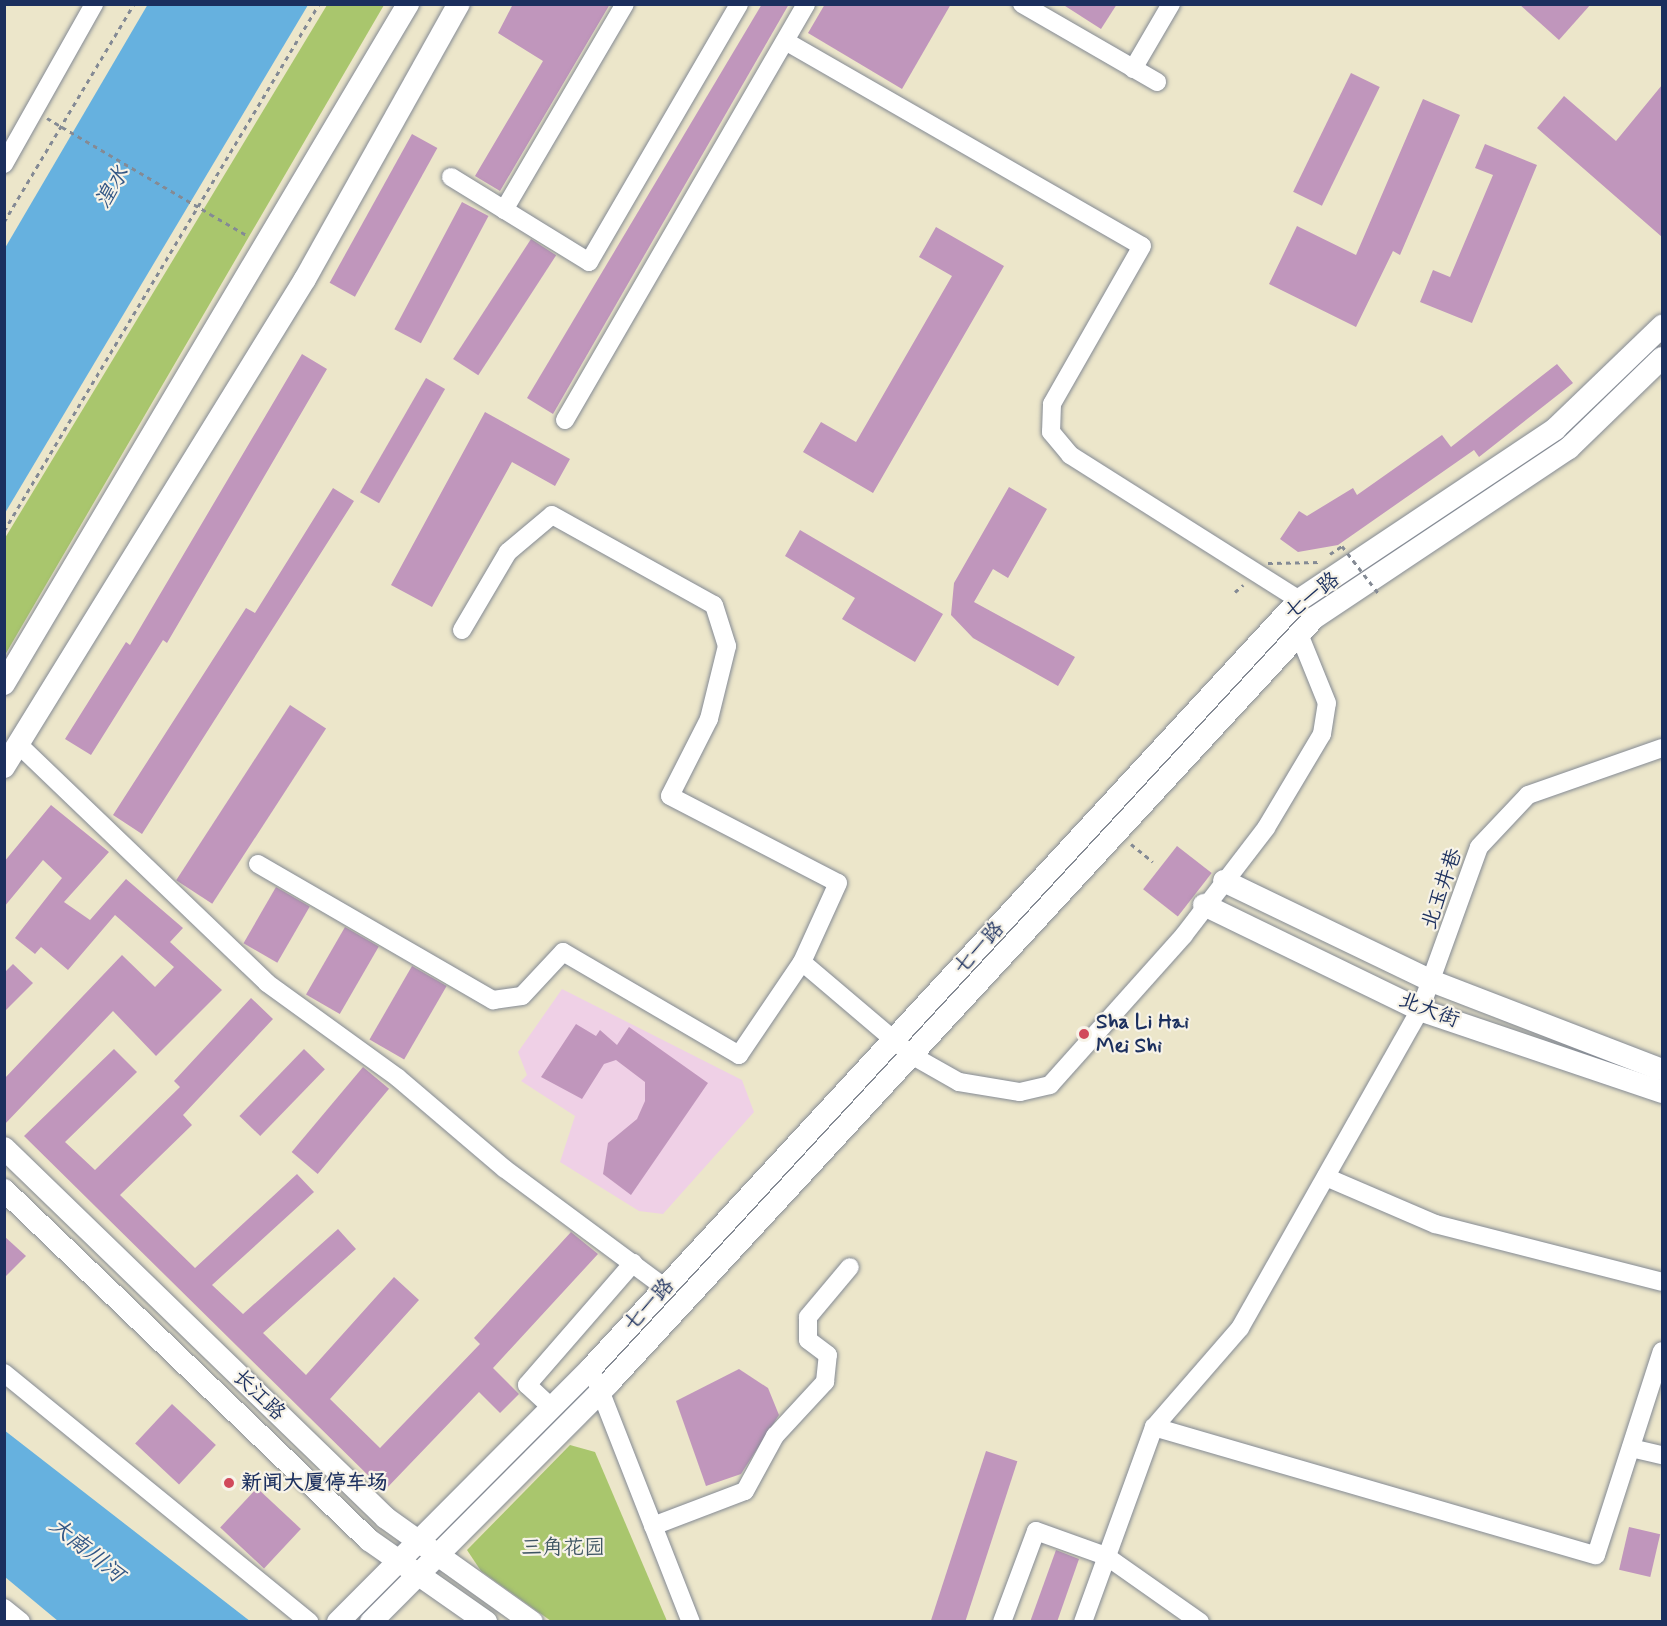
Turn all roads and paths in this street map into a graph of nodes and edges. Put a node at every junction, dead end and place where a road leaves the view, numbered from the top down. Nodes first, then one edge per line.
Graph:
1 (94, 4) edge
2 (134, 4) edge
3 (319, 4) edge
4 (408, 4) edge
5 (459, 4) edge
6 (625, 4) edge
7 (739, 4) edge
8 (806, 4) edge
9 (1022, 4) edge
10 (1171, 4) edge
11 (787, 42) junction
12 (1133, 69) junction
13 (1157, 82) dead end
14 (62, 127) junction
15 (4, 164) edge
16 (451, 177) dead end
17 (504, 210) junction
18 (4, 222) edge
19 (266, 246) junction
20 (1662, 326) edge
21 (1662, 358) edge
22 (565, 420) dead end
23 (4, 531) edge
24 (1257, 573) junction
25 (1235, 592) dead end
26 (1379, 594) dead end
27 (1299, 600) junction
28 (462, 630) dead end
29 (1299, 634) junction
30 (4, 684) edge
31 (18, 744) junction
32 (1662, 748) edge
33 (4, 767) edge
34 (1118, 832) junction
35 (1153, 862) dead end
36 (258, 864) dead end
37 (1224, 881) junction
38 (1204, 905) junction
39 (802, 962) junction
40 (1434, 982) junction
41 (1420, 1010) junction
42 (894, 1040) junction
43 (913, 1056) junction
44 (1662, 1070) edge
45 (1662, 1092) edge
46 (4, 1148) edge
47 (1326, 1177) junction
48 (4, 1190) edge
49 (633, 1263) junction
50 (850, 1267) dead end
51 (1662, 1282) edge
52 (665, 1288) junction
53 (1662, 1351) edge
54 (591, 1368) junction
55 (4, 1373) edge
56 (601, 1391) junction
57 (552, 1408) junction
58 (1154, 1426) junction
59 (1631, 1448) junction
60 (1662, 1455) edge
61 (653, 1526) junction
62 (420, 1542) junction
63 (440, 1555) junction
64 (1106, 1556) junction
65 (400, 1561) junction
66 (420, 1574) junction
67 (4, 1608) edge
68 (383, 1617) edge
69 (21, 1622) edge
70 (309, 1622) edge
71 (338, 1622) edge
72 (486, 1622) edge
73 (532, 1622) edge
74 (691, 1622) edge
75 (1002, 1622) edge
76 (1083, 1622) edge
77 (1200, 1622) edge

1 - 15 street
2 - 14 path
3 - 23 path
4 - 19 main road
5 - 31 main road
6 - 17 street
7 - 17 street
8 - 11 street
9 - 12 street
10 - 12 street
11 - 22 street
11 - 24 street
12 - 13 street
14 - 18 path
14 - 19 path, bridge
16 - 17 street
19 - 30 main road
20 - 27 main road, 七一路
21 - 29 main road, 七一路
24 - 25 path
24 - 26 path, bridge
24 - 27 street
27 - 42 main road, 七一路
28 - 39 street
29 - 34 main road, 七一路
29 - 37 street
31 - 33 main road
31 - 49 street
32 - 40 street, 北玉井巷
34 - 35 path
34 - 43 main road, 七一路
36 - 39 street
37 - 38 street
37 - 40 main road, 北大街
38 - 41 main road, 北大街
38 - 43 street
39 - 42 street
40 - 41 street, 北玉井巷
40 - 44 main road, 北大街
41 - 45 main road, 北大街
41 - 47 street, 北玉井巷
42 - 43 street
42 - 52 main road, 七一路
43 - 56 main road, 七一路
46 - 62 main road, 长江路
47 - 51 street
47 - 58 street, 北玉井巷
48 - 65 main road, 长江路
49 - 52 street
49 - 57 street
50 - 61 street
52 - 54 main road, 七一路
53 - 59 street
54 - 56 street
54 - 57 main road, 七一路
55 - 70 street
56 - 61 street
56 - 63 main road, 七一路
57 - 62 main road, 七一路
58 - 59 street
58 - 64 street
59 - 60 street
61 - 74 street
62 - 63 main road, 长江路
62 - 65 main road, 七一路
63 - 66 main road, 七一路
63 - 73 main road, 长江路
64 - 75 street
64 - 76 street
64 - 77 street
65 - 66 main road, 长江路
65 - 71 main road, 七一路
66 - 68 main road, 七一路
66 - 72 main road, 长江路
67 - 69 street

